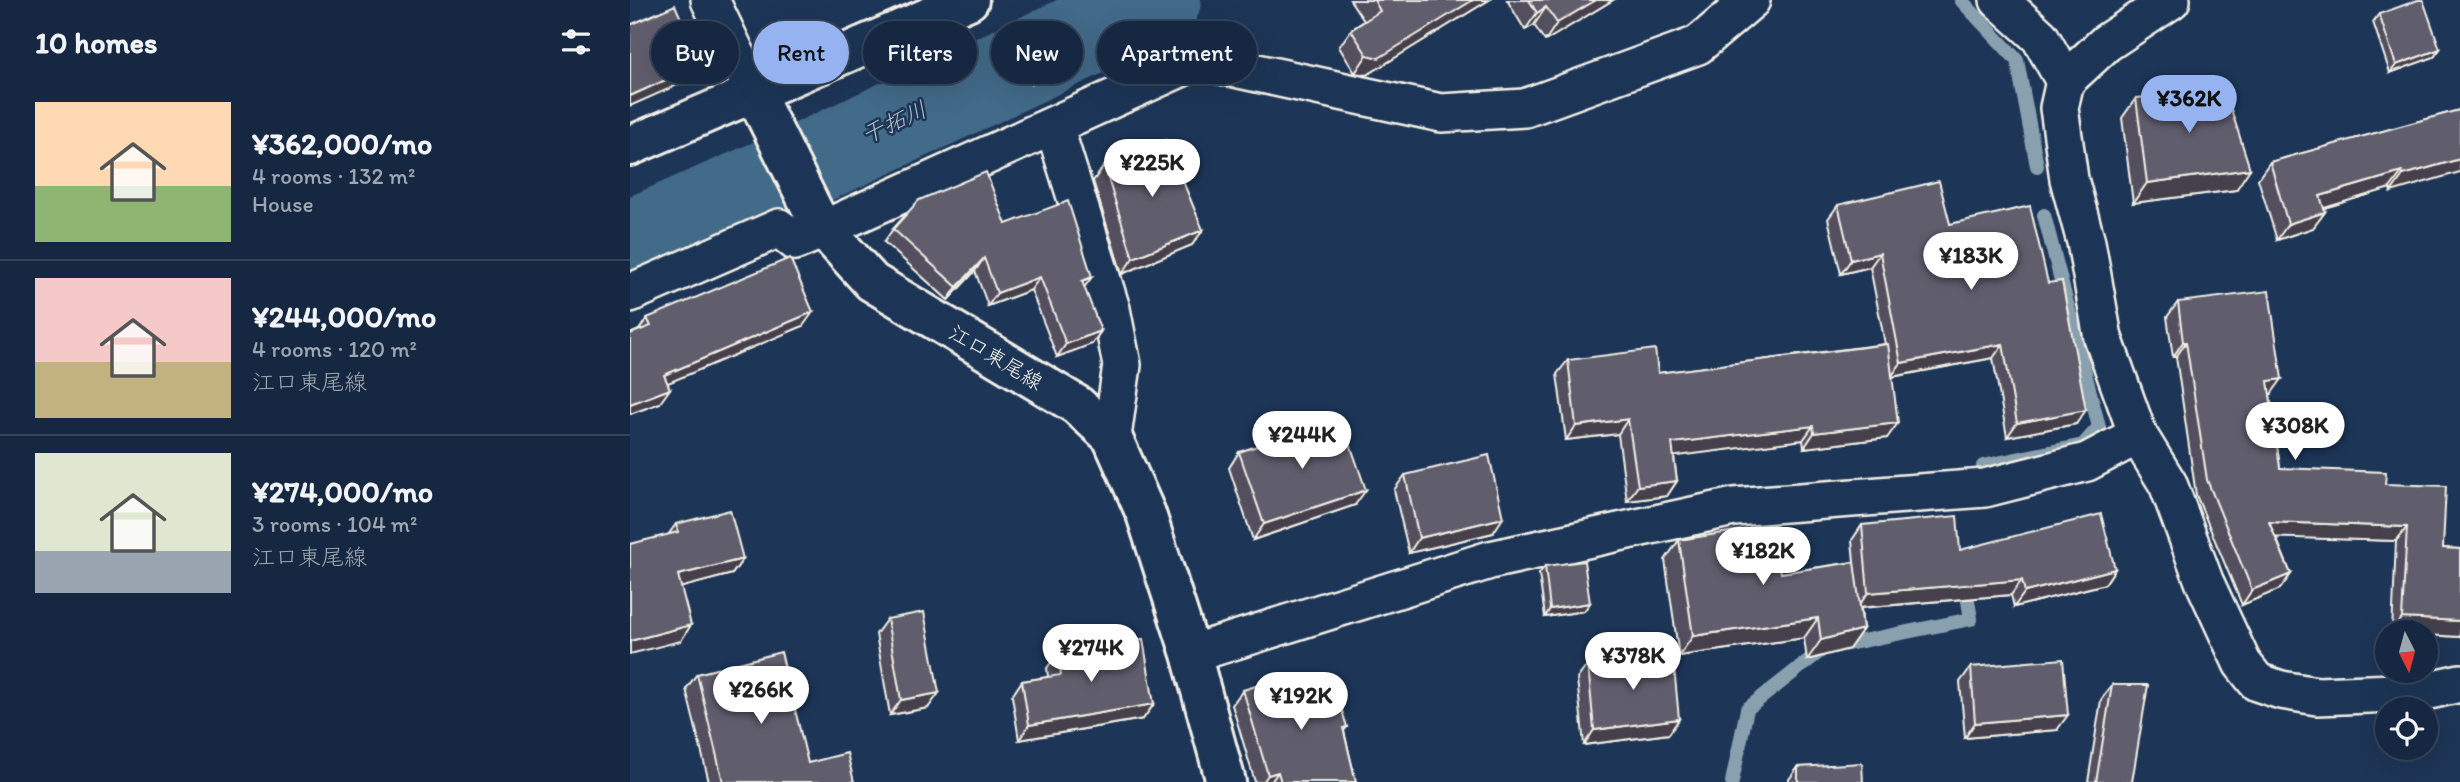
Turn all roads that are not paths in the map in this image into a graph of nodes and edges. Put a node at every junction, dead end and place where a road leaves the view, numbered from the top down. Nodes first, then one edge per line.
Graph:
1 (710, 0) edge
2 (1751, 0) edge
3 (1999, 0) edge
4 (2171, 0) edge
5 (984, 9) edge
6 (2065, 81) junction
7 (754, 92) junction
8 (1054, 126) junction
9 (630, 146) edge
10 (820, 223) junction
11 (630, 293) edge
12 (2138, 435) junction
13 (1112, 437) junction
14 (1191, 654) junction
15 (2460, 683) edge
16 (1226, 782) edge

1 - 7 street
2 - 8 street
3 - 6 street
4 - 6 street
5 - 7 main road
6 - 12 street
7 - 9 main road
7 - 10 main road, 江口東尾線
8 - 10 street
8 - 13 street
10 - 11 street
10 - 13 main road, 江口東尾線
12 - 14 street
12 - 15 street
13 - 14 main road, 江口東尾線
14 - 16 main road, 江口東尾線

